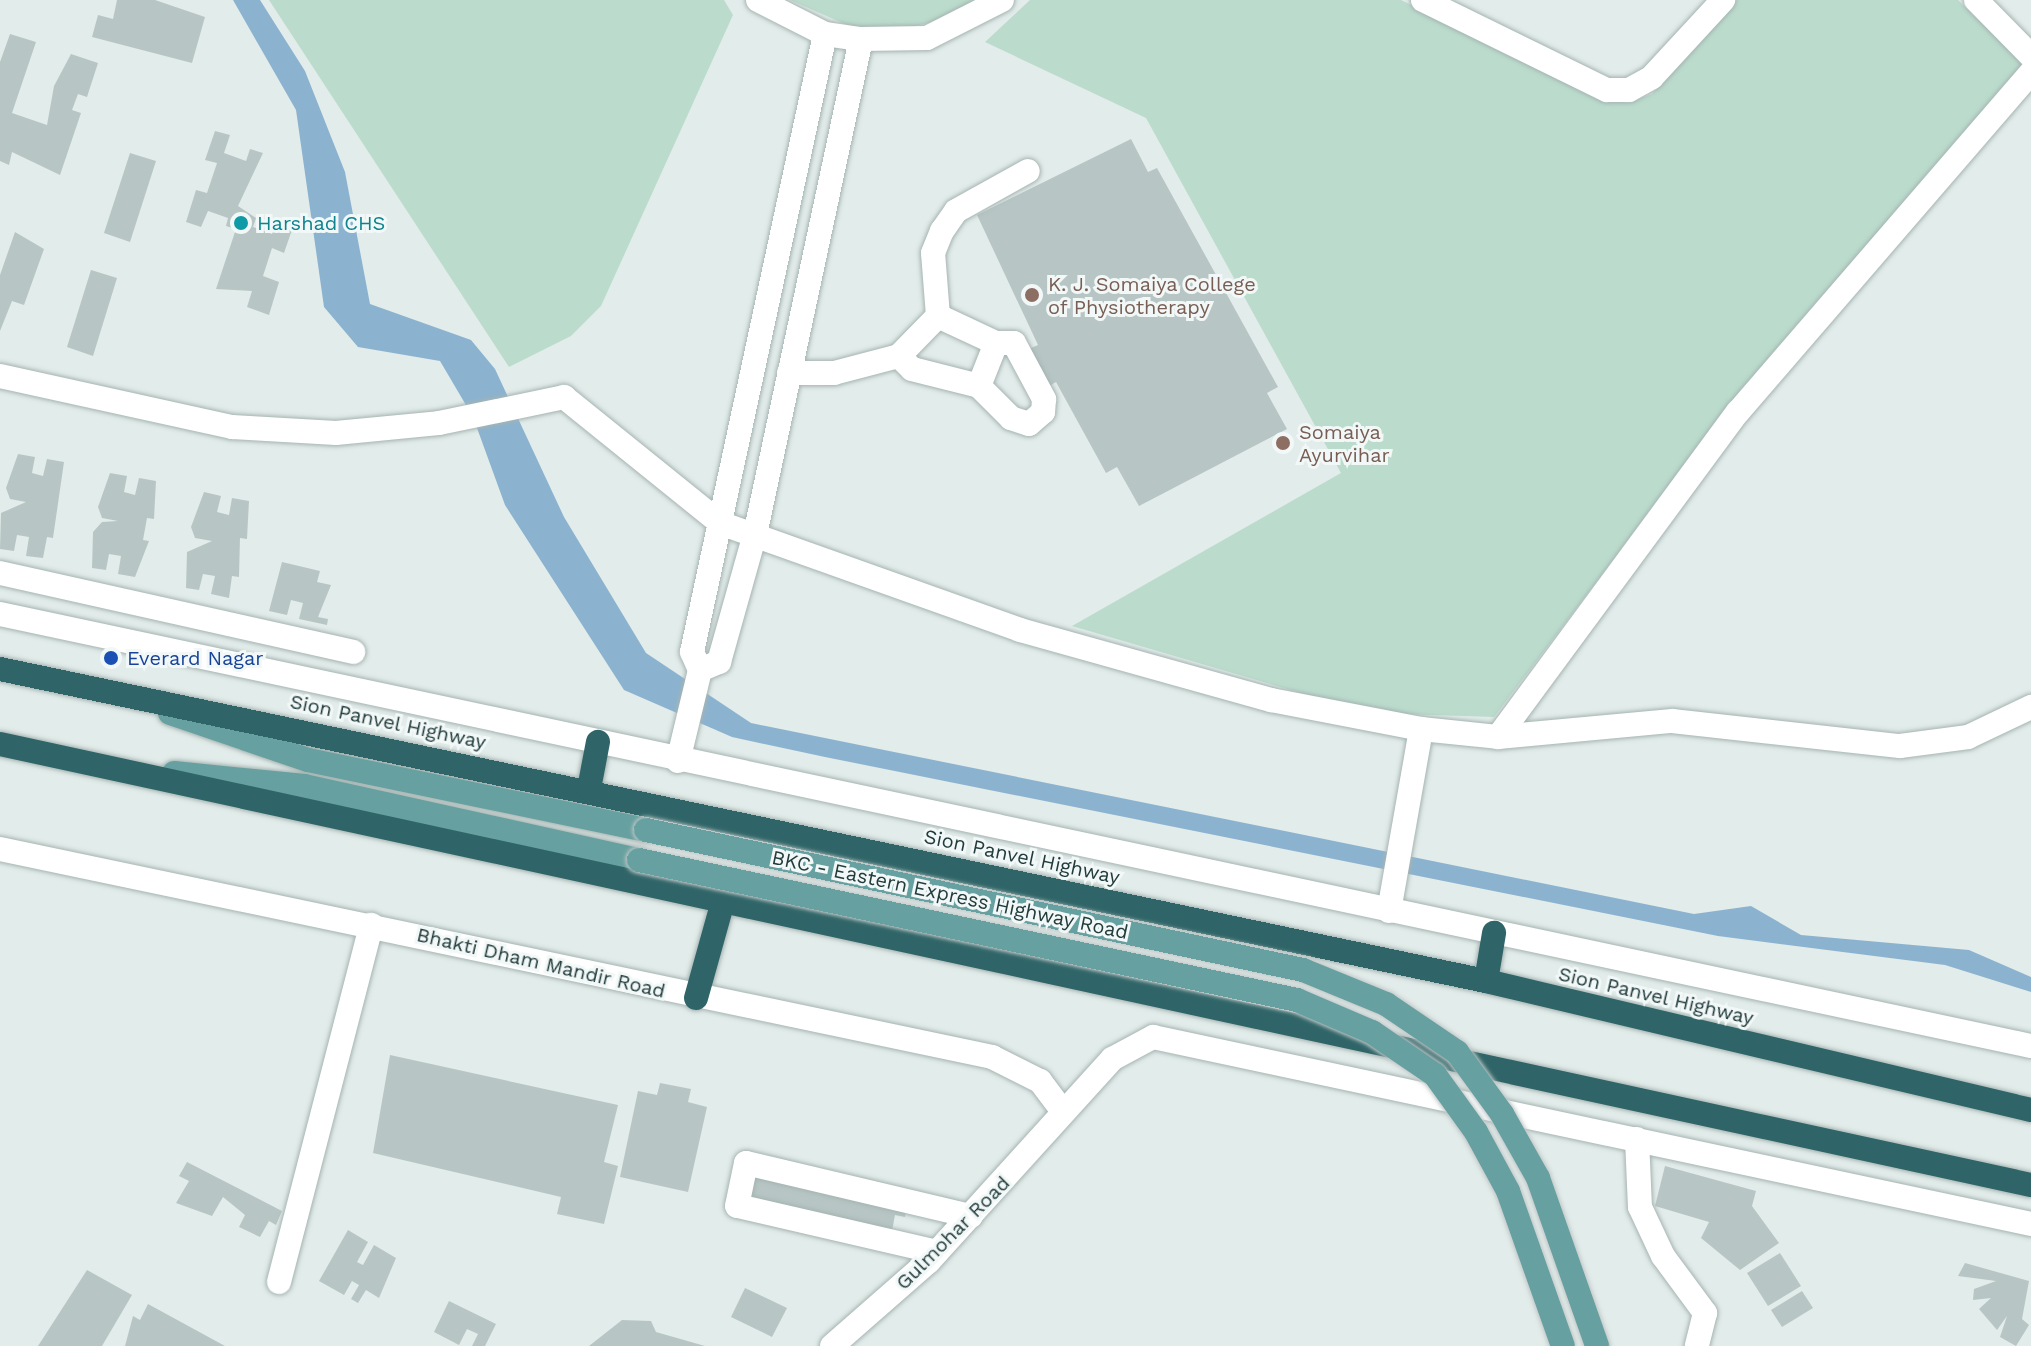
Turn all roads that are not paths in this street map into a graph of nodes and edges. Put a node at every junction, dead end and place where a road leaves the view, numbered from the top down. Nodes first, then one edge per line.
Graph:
1 (758, 0) edge
2 (1002, 0) edge
3 (1423, 0) edge
4 (1723, 0) edge
5 (1976, 0) edge
6 (825, 34) junction
7 (861, 39) junction
8 (2031, 56) edge
9 (2031, 72) edge
10 (1028, 171) dead end
11 (938, 316) junction
12 (996, 343) junction
13 (757, 353) junction
14 (899, 356) junction
15 (791, 367) junction
16 (0, 376) edge
17 (979, 386) junction
18 (748, 391) junction
19 (784, 399) junction
20 (720, 523) junction
21 (756, 530) junction
22 (0, 573) edge
23 (0, 614) edge
24 (353, 652) dead end
25 (0, 669) edge
26 (699, 675) junction
27 (111, 693) junction
28 (2031, 707) edge
29 (1421, 729) junction
30 (1498, 737) junction
31 (598, 742) junction
32 (0, 744) edge
33 (678, 761) junction
34 (96, 765) junction
35 (589, 789) junction
36 (0, 849) edge
37 (722, 905) junction
38 (1389, 911) junction
39 (371, 925) junction
40 (1494, 933) junction
41 (1486, 981) junction
42 (696, 998) junction
43 (2031, 1046) edge
44 (2031, 1110) edge
45 (1063, 1111) junction
46 (1637, 1139) junction
47 (2031, 1185) edge
48 (914, 1202) junction
49 (971, 1216) junction
50 (2031, 1224) edge
51 (900, 1244) junction
52 (937, 1252) junction
53 (279, 1282) dead end
54 (832, 1346) edge
55 (1563, 1346) edge
56 (1597, 1346) edge
57 (1697, 1346) edge

1 - 6 street
2 - 7 street
3 - 4 street
5 - 8 street
6 - 7 street
6 - 13 street
7 - 15 street
9 - 30 street
10 - 11 street
11 - 12 street
11 - 14 street
12 - 17 street
12 - 17 street
13 - 15 street
13 - 18 street
14 - 15 street
14 - 17 street
15 - 19 street
16 - 20 street
18 - 19 street
18 - 20 street
19 - 21 street
20 - 21 street
20 - 26 street
21 - 26 street
21 - 29 street
22 - 24 street
23 - 31 street
25 - 27 highway, Sion Panvel Highway
26 - 33 street
27 - 35 highway, Sion Panvel Highway
27 - 56 main road, BKC - Eastern Express Highway Road, bridge
28 - 30 street
29 - 30 street
29 - 38 street
31 - 33 street
31 - 35 highway
32 - 34 highway
33 - 38 street
34 - 37 highway
34 - 55 main road, BKC - Eastern Express Highway Road, bridge
35 - 41 highway, Sion Panvel Highway
36 - 39 street, Bhakti Dham Mandir Road
37 - 42 highway
37 - 47 highway
38 - 40 street
39 - 42 street, Bhakti Dham Mandir Road
39 - 53 street
40 - 41 highway
40 - 43 street
41 - 44 highway, Sion Panvel Highway
42 - 45 street, Bhakti Dham Mandir Road
45 - 46 street, Gulmohar Road
45 - 49 street, Gulmohar Road
46 - 50 street, Gulmohar Road
46 - 57 street
48 - 49 street
48 - 51 street
48 - 51 street
49 - 52 street, Gulmohar Road
51 - 52 street
52 - 54 street, Gulmohar Road

